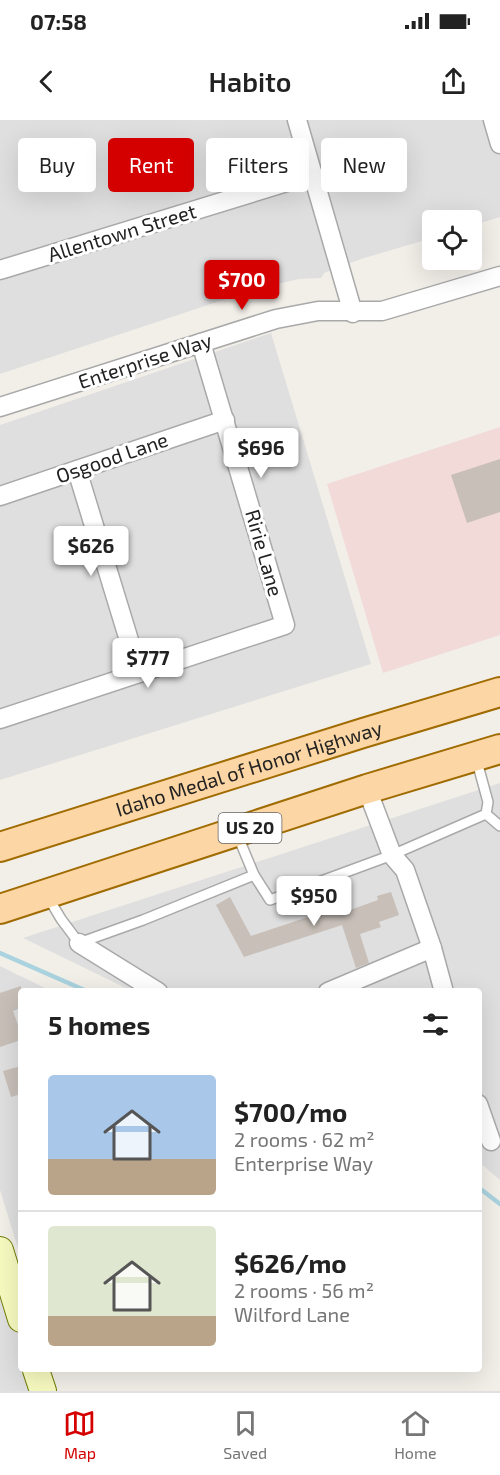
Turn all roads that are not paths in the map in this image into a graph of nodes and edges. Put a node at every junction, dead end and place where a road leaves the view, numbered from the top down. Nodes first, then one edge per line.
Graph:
1 (297, 120) edge
2 (493, 120) edge
3 (500, 144) edge
4 (313, 174) junction
5 (0, 270) edge
6 (500, 276) edge
7 (353, 312) junction
8 (201, 343) junction
9 (0, 407) edge
10 (225, 420) junction
11 (77, 470) junction
12 (0, 496) edge
13 (139, 673) junction
14 (500, 692) edge
15 (0, 718) edge
16 (488, 752) edge
17 (367, 789) junction
18 (486, 814) junction
19 (500, 826) edge
20 (236, 832) junction
21 (0, 847) edge
22 (392, 855) junction
23 (254, 875) junction
24 (46, 894) junction
25 (0, 909) edge
26 (79, 943) junction
27 (432, 948) junction
28 (366, 984) edge
29 (152, 988) edge
30 (347, 988) edge
31 (443, 988) edge
32 (482, 1116) edge
33 (490, 1140) edge
34 (2, 1266) edge
35 (18, 1311) edge
36 (37, 1372) edge
37 (43, 1391) edge

1 - 4 street
2 - 3 street
4 - 5 street, Allentown Street
4 - 7 street
6 - 7 street, Enterprise Way
7 - 8 street, Enterprise Way
8 - 9 street, Enterprise Way
8 - 10 street, Ririe Lane
10 - 11 street, Osgood Lane
10 - 13 street, Ririe Lane
11 - 12 street, Osgood Lane
11 - 13 street
13 - 15 street
14 - 21 main road, Idaho Medal of Honor Highway
16 - 17 main road, US 20
16 - 18 lane
17 - 20 main road, US 20
17 - 22 street
18 - 19 lane
18 - 22 lane
20 - 23 lane
20 - 24 main road, US 20
22 - 23 lane
22 - 27 street
23 - 26 lane
24 - 25 main road, US 20
24 - 26 lane
26 - 29 street
27 - 28 street
27 - 31 street
28 - 30 street
32 - 33 street
34 - 35 street
36 - 37 street

